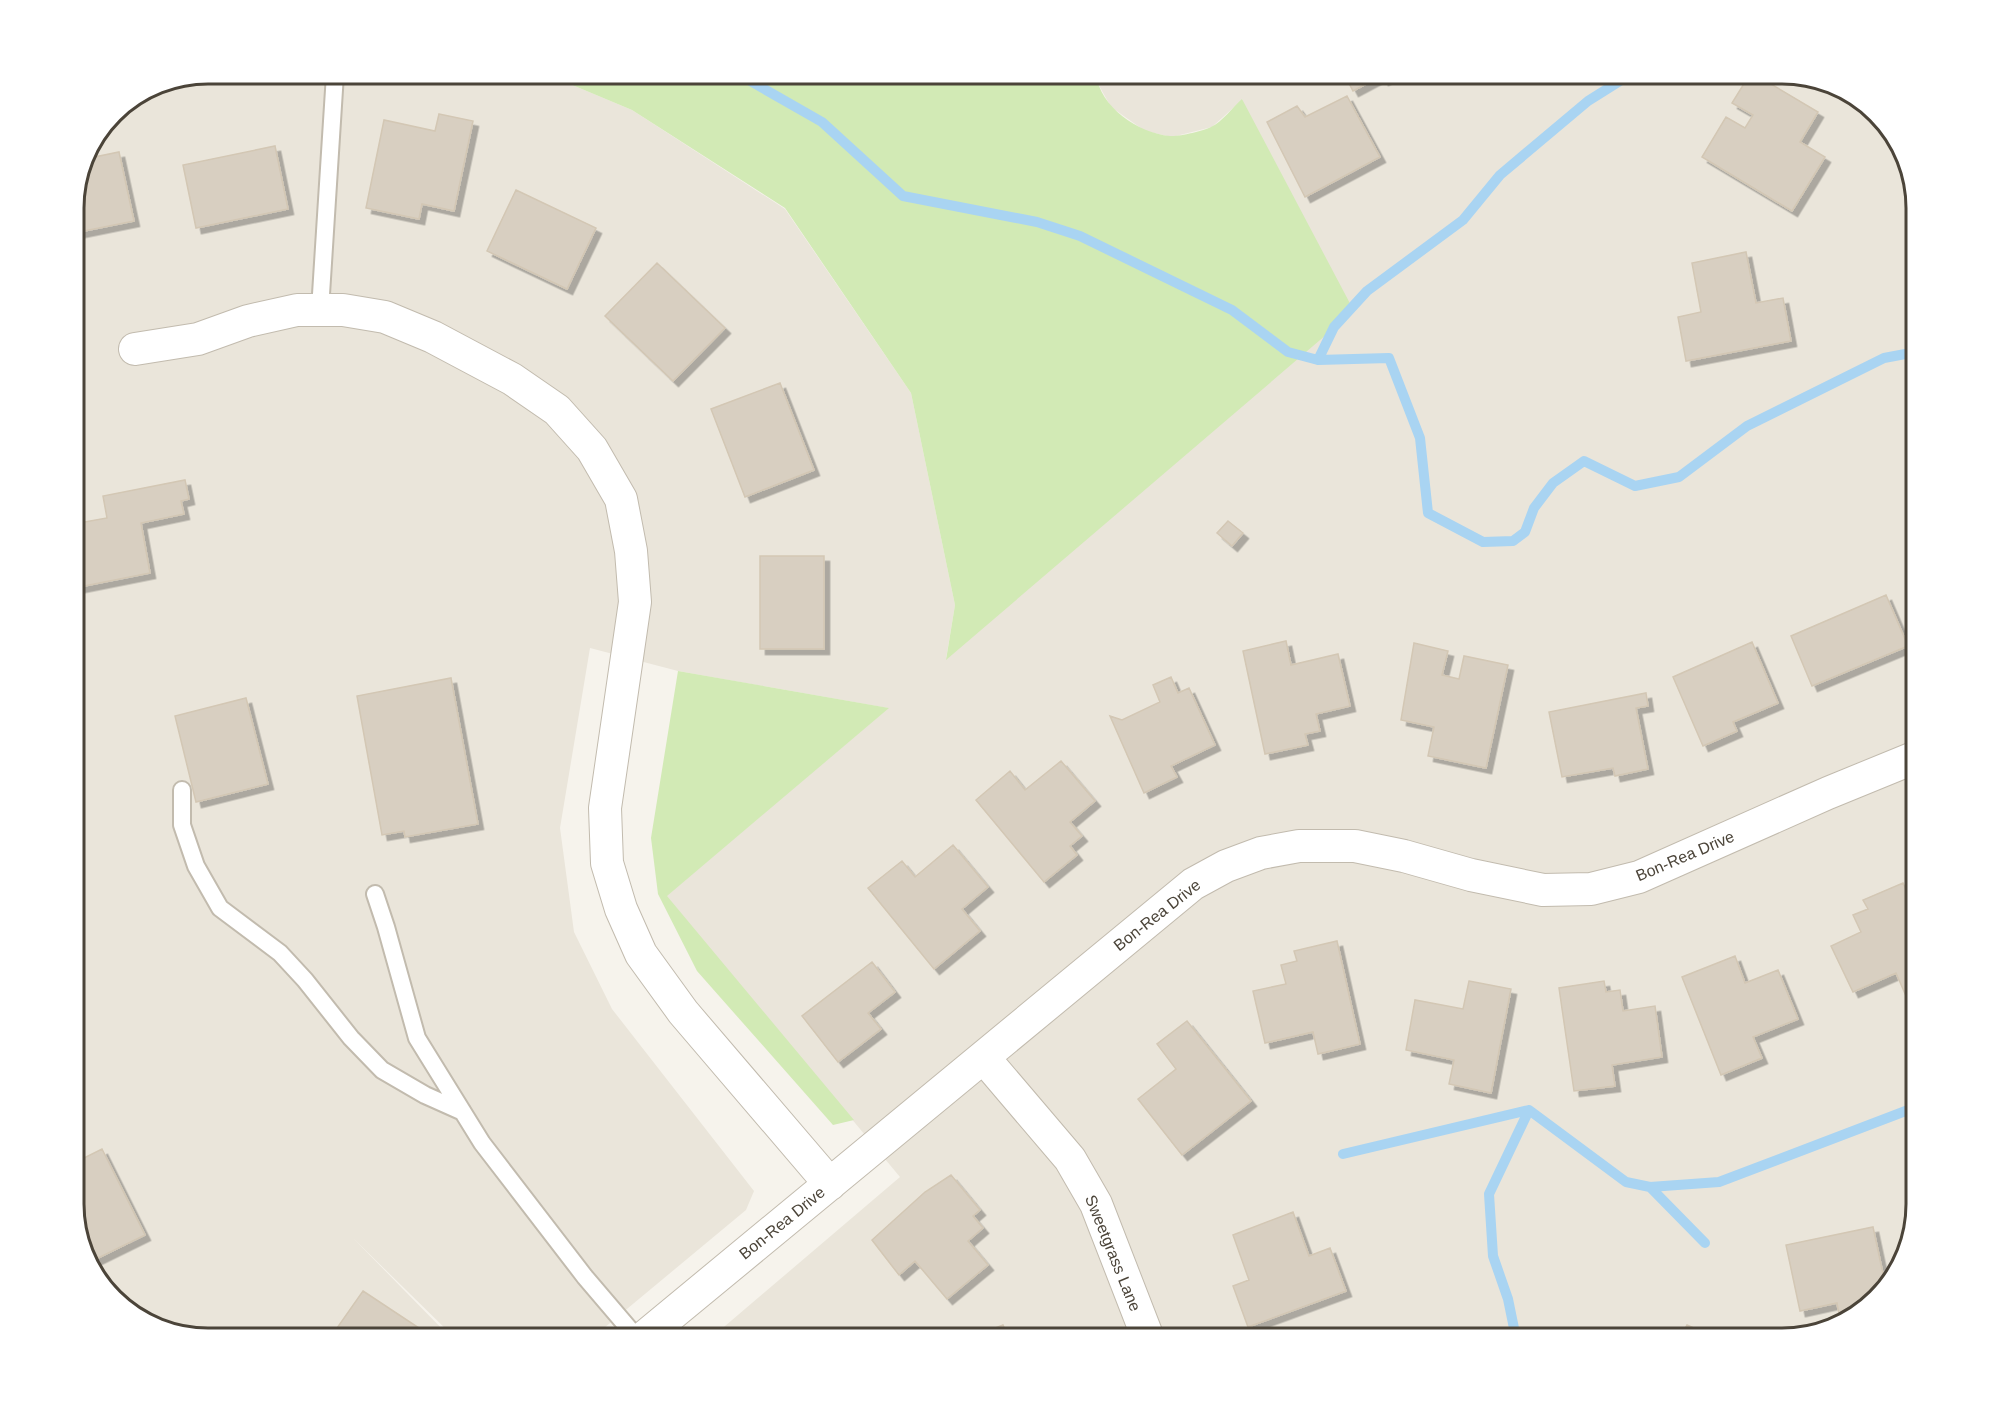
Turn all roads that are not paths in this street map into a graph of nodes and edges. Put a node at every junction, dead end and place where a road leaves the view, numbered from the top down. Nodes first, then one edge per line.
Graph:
1 (333, 84) edge
2 (320, 310) junction
3 (135, 349) dead end
4 (1906, 761) edge
5 (182, 790) dead end
6 (375, 894) dead end
7 (984, 1058) junction
8 (463, 1112) junction
9 (830, 1184) junction
10 (628, 1328) edge
11 (656, 1328) edge
12 (1144, 1328) edge

1 - 2 lane
2 - 3 street
2 - 9 street
4 - 7 street, Bon-Rea Drive
5 - 8 lane
6 - 8 lane
7 - 9 street, Bon-Rea Drive
7 - 12 street, Sweetgrass Lane
8 - 10 lane
9 - 11 street, Bon-Rea Drive

